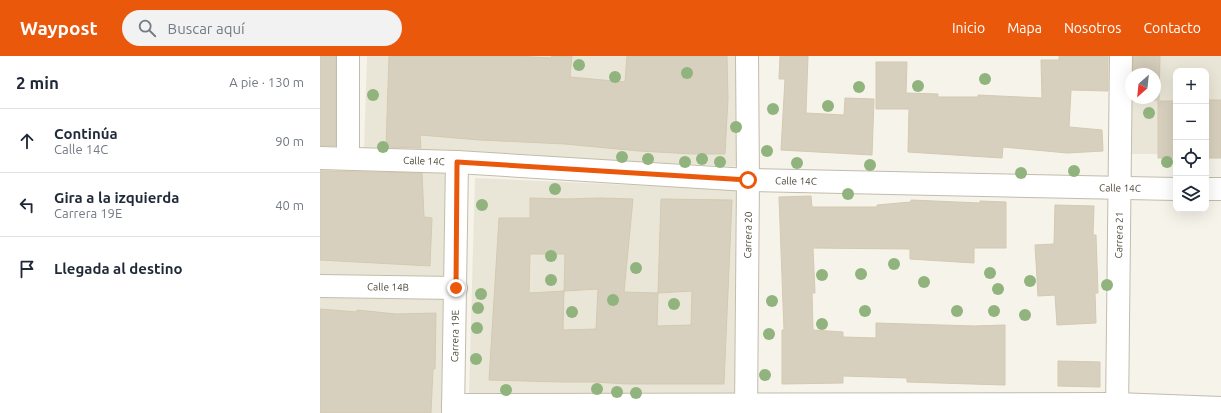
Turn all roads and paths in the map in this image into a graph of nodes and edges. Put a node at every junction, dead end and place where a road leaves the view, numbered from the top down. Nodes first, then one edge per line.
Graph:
1 (348, 56) edge
2 (747, 56) edge
3 (1121, 56) edge
4 (320, 158) edge
5 (348, 158) junction
6 (457, 162) junction
7 (748, 180) junction
8 (1120, 189) junction
9 (1173, 189) edge
10 (1209, 189) edge
11 (1221, 189) edge
12 (320, 286) edge
13 (456, 288) junction
14 (746, 408) edge
15 (1221, 408) edge
16 (453, 409) edge
17 (1117, 409) edge

1 - 5 street
2 - 7 street, Carrera 20
3 - 8 street, Carrera 21
4 - 5 street, Calle 14C
5 - 6 street, Calle 14C
6 - 7 street, Calle 14C
6 - 13 street, Carrera 19E
7 - 8 street, Calle 14C
7 - 14 street, Carrera 20
8 - 9 street, Calle 14C
8 - 17 street, Carrera 21
10 - 11 street
12 - 13 street, Calle 14B
13 - 16 street, Carrera 19E
14 - 16 street
14 - 17 street
15 - 17 street

